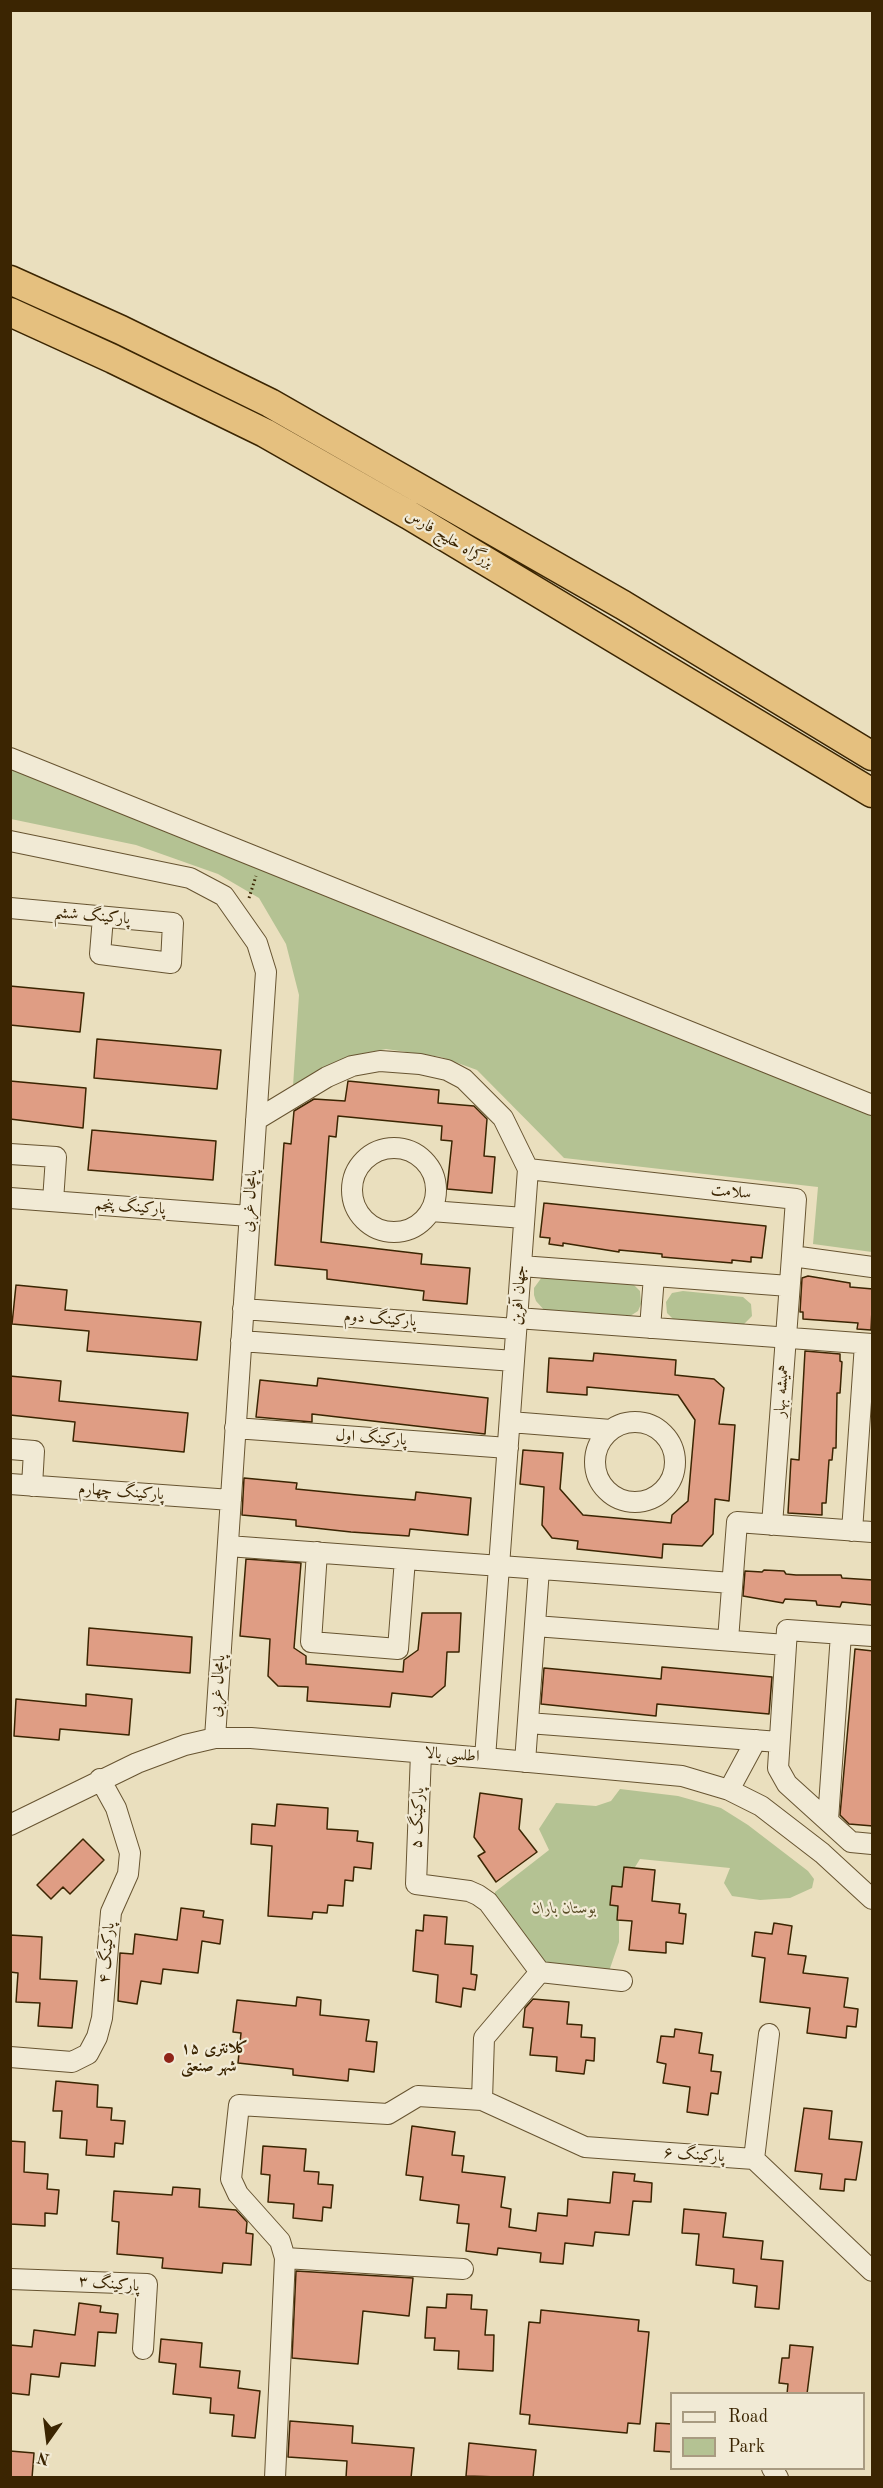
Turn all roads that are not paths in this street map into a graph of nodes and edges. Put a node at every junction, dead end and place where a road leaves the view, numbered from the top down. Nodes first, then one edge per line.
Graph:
1 (10, 279) edge
2 (10, 312) edge
3 (873, 756) edge
4 (10, 758) edge
5 (873, 793) edge
6 (10, 841) edge
7 (10, 908) edge
8 (103, 917) junction
9 (873, 1105) edge
10 (256, 1120) junction
11 (10, 1154) edge
12 (528, 1169) junction
13 (10, 1198) edge
14 (53, 1201) junction
15 (431, 1210) junction
16 (249, 1216) junction
17 (525, 1218) junction
18 (792, 1256) junction
19 (521, 1266) junction
20 (873, 1267) edge
21 (654, 1276) junction
22 (789, 1286) junction
23 (243, 1309) junction
24 (380, 1319) junction
25 (517, 1323) junction
26 (650, 1328) junction
27 (786, 1338) junction
28 (241, 1341) junction
29 (869, 1344) edge
30 (378, 1351) junction
31 (514, 1361) junction
32 (510, 1422) junction
33 (235, 1428) junction
34 (611, 1430) junction
35 (508, 1448) junction
36 (10, 1449) edge
37 (10, 1484) edge
38 (32, 1486) junction
39 (231, 1500) junction
40 (772, 1525) junction
41 (852, 1531) junction
42 (873, 1532) edge
43 (228, 1546) junction
44 (317, 1552) junction
45 (405, 1559) junction
46 (499, 1566) junction
47 (539, 1569) junction
48 (732, 1583) junction
49 (535, 1626) junction
50 (841, 1634) junction
51 (873, 1636) edge
52 (728, 1641) junction
53 (786, 1645) junction
54 (528, 1723) junction
55 (215, 1738) junction
56 (756, 1740) junction
57 (779, 1742) junction
58 (421, 1753) junction
59 (485, 1758) junction
60 (525, 1762) junction
61 (100, 1779) junction
62 (729, 1790) junction
63 (828, 1820) junction
64 (10, 1825) edge
65 (873, 1844) edge
66 (873, 1899) edge
67 (540, 1972) junction
68 (622, 1981) dead end
69 (769, 2034) dead end
70 (10, 2057) edge
71 (482, 2100) junction
72 (753, 2159) junction
73 (285, 2258) junction
74 (463, 2269) dead end
75 (873, 2271) edge
76 (10, 2278) edge
77 (143, 2349) dead end
78 (275, 2478) edge

1 - 3 highway, بزرگراه خلیج فارس
2 - 5 highway, بزرگراه خلیج فارس
4 - 9 street
6 - 10 street, پامچال غربی
7 - 8 street, پارکینگ ششم
8 - 8 street, پارکینگ ششم
10 - 12 street, جهان آفرین
10 - 16 street, پامچال غربی
11 - 14 street
12 - 17 street, جهان آفرین
12 - 18 street, سلامت
13 - 14 street, پارکینگ پنجم
14 - 16 street, پارکینگ پنجم
15 - 15 street
15 - 17 street
16 - 23 street, پامچال غربی
17 - 19 street, جهان آفرین
18 - 20 street
18 - 22 street, همیشه بهار
19 - 21 street
19 - 25 street, جهان آفرین
21 - 22 street
21 - 26 street
22 - 27 street, همیشه بهار
23 - 24 street, پارکینگ دوم
23 - 28 street, پامچال غربی
24 - 25 street, پارکینگ دوم
24 - 30 street
25 - 26 street, پارکینگ دوم
25 - 31 street, جهان آفرین
26 - 27 street, پارکینگ دوم
27 - 29 street, پارکینگ دوم
27 - 40 street, همیشه بهار
28 - 30 street, پارکینگ دوم
28 - 33 street, پامچال غربی
29 - 41 street
30 - 31 street, پارکینگ دوم
31 - 32 street, جهان آفرین
32 - 34 street
32 - 35 street, جهان آفرین
33 - 35 street, پارکینگ اول
33 - 39 street, پامچال غربی
34 - 34 street
35 - 46 street, جهان آفرین
36 - 38 street
37 - 38 street, پارکینگ چهارم
38 - 39 street, پارکینگ چهارم
39 - 43 street, پامچال غربی
40 - 41 street
40 - 48 street
41 - 42 street
43 - 44 street
43 - 55 street, پامچال غربی
44 - 45 street
44 - 45 street
45 - 46 street
46 - 47 street
46 - 59 street, جهان آفرین
47 - 48 street
47 - 49 street
48 - 52 street
49 - 52 street
49 - 54 street
50 - 51 street
50 - 53 street
50 - 63 street
52 - 53 street
53 - 57 street
54 - 56 street
54 - 60 street
55 - 58 street, اطلسی بالا
55 - 61 street, اطلسی بالا
56 - 57 street
56 - 62 street
57 - 63 street
58 - 59 street, اطلسی بالا
58 - 67 street, پارکینگ ۵
59 - 60 street, اطلسی بالا
60 - 62 street, اطلسی بالا
61 - 64 street, اطلسی بالا
61 - 70 street, پارکینگ ۴
62 - 66 street, اطلسی بالا
63 - 65 street
67 - 68 street
67 - 71 street
69 - 72 street
71 - 72 street, پارکینگ ۶
71 - 73 street
72 - 75 street
73 - 74 street
73 - 78 street
76 - 77 street, پارکینگ ۳

